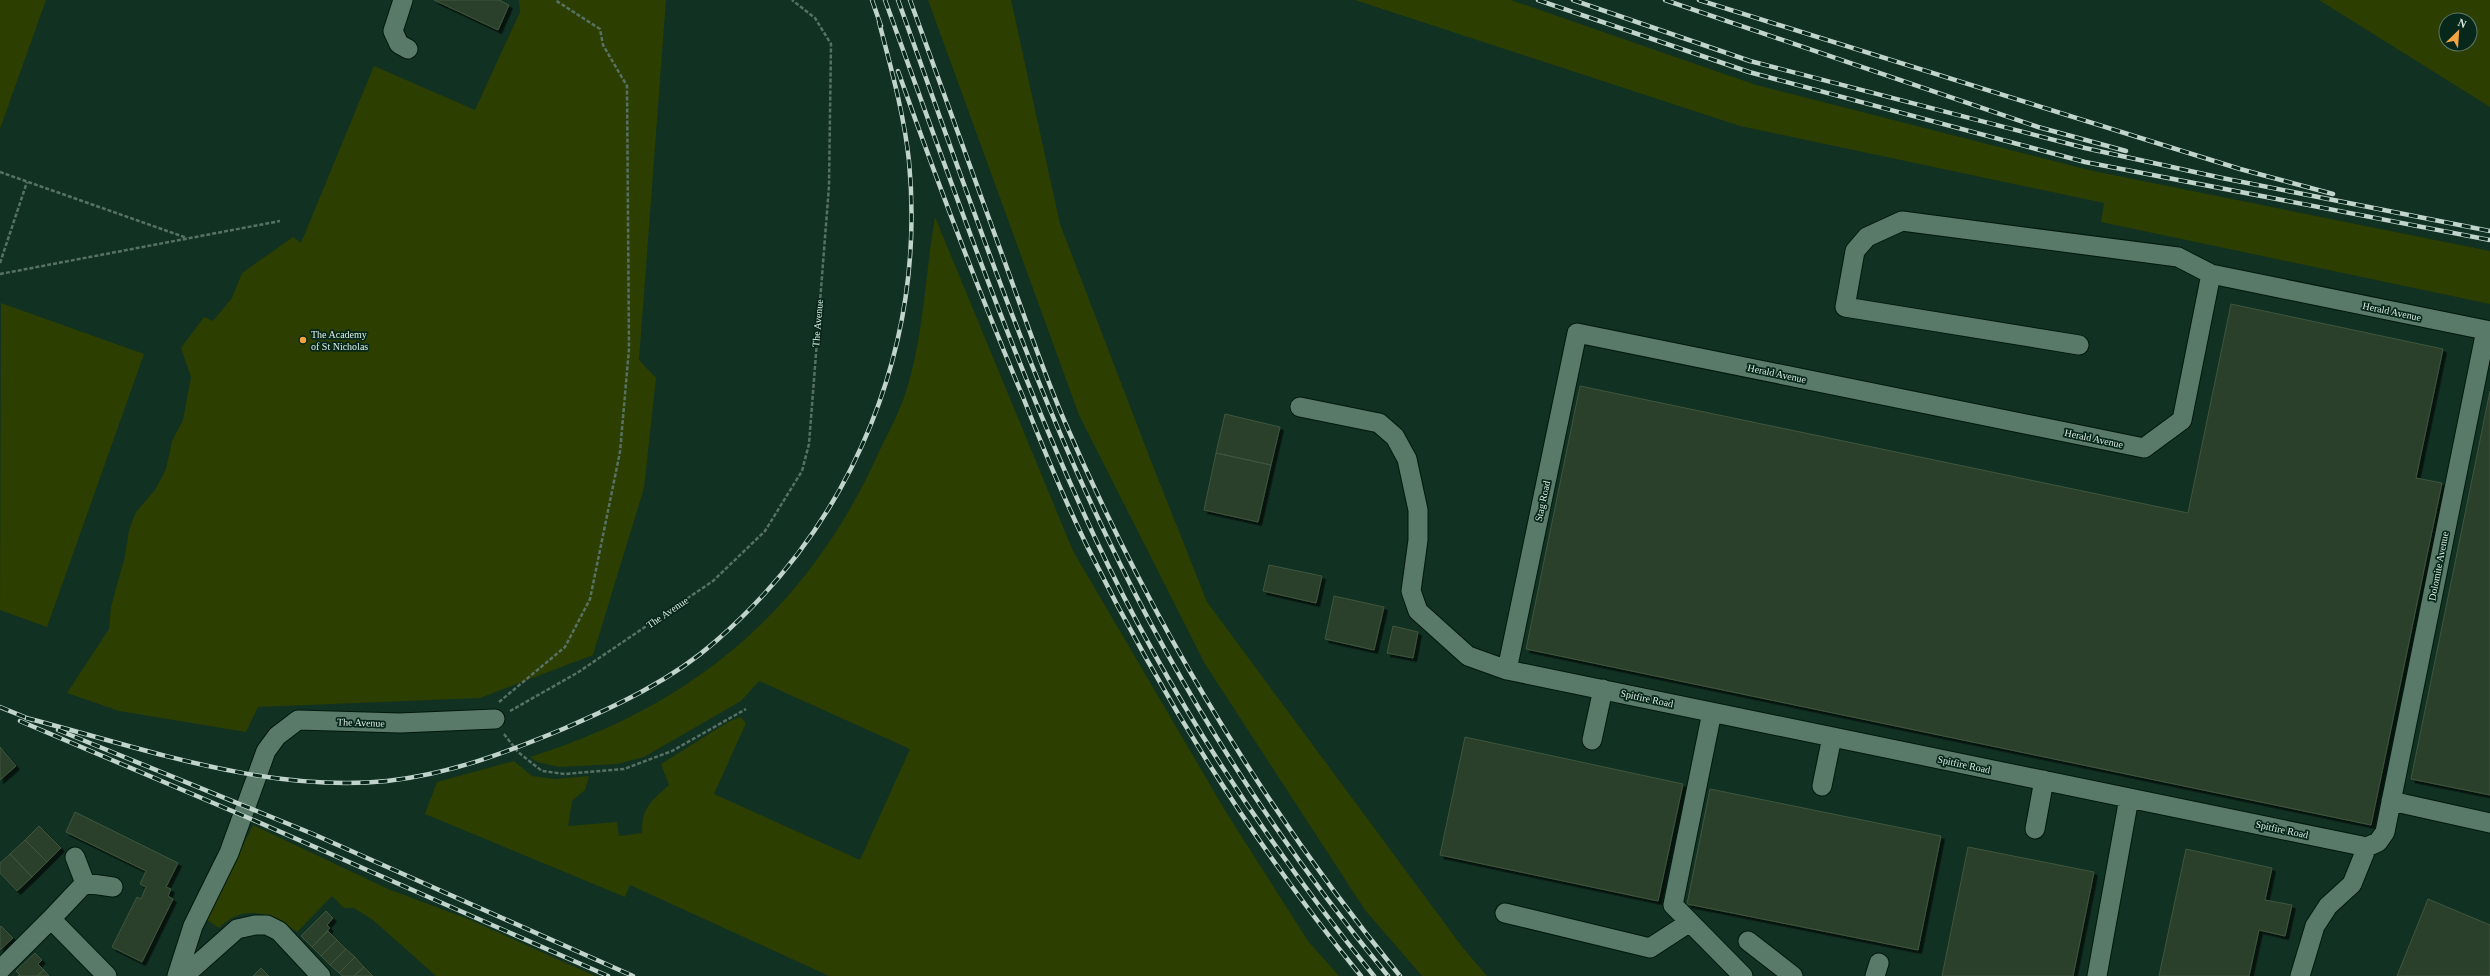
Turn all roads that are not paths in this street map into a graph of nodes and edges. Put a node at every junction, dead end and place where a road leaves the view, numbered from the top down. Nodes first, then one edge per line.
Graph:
1 (403, 0) edge
2 (408, 49) dead end
3 (2211, 274) junction
4 (2488, 330) edge
5 (1577, 333) joint
6 (2079, 345) dead end
7 (1300, 407) dead end
8 (1507, 670) junction
9 (1603, 690) junction
10 (1712, 712) junction
11 (486, 719) road end
12 (1832, 737) junction
13 (1592, 740) dead end
14 (2044, 780) junction
15 (1822, 786) dead end
16 (2129, 798) junction
17 (2391, 802) junction
18 (2490, 823) edge
19 (2035, 830) dead end
20 (2367, 847) junction
21 (75, 857) dead end
22 (85, 883) junction
23 (113, 887) dead end
24 (1505, 913) dead end
25 (51, 918) junction
26 (1690, 922) junction
27 (1748, 941) dead end
28 (0, 970) edge
29 (107, 976) edge
30 (177, 976) edge
31 (184, 976) edge
32 (321, 976) edge
33 (1743, 976) edge
34 (1793, 976) edge
35 (2097, 976) edge
36 (2300, 976) edge

1 - 2 street
3 - 4 street, Herald Avenue
3 - 5 street, Herald Avenue
3 - 6 street
4 - 17 street, Dolomite Avenue
5 - 8 street, Stag Road
7 - 8 street, Spitfire Road
8 - 9 street, Spitfire Road
9 - 10 street, Spitfire Road
9 - 13 street
10 - 12 street, Spitfire Road
10 - 26 street
11 - 30 street, The Avenue
12 - 14 street, Spitfire Road
12 - 15 street
14 - 16 street, Spitfire Road
14 - 19 street
16 - 20 street, Spitfire Road
16 - 35 street
17 - 18 street
17 - 20 street
20 - 36 street
21 - 22 street
22 - 23 street
22 - 25 street
24 - 26 street
25 - 28 street
25 - 29 street
26 - 33 street
27 - 34 street
31 - 32 street

